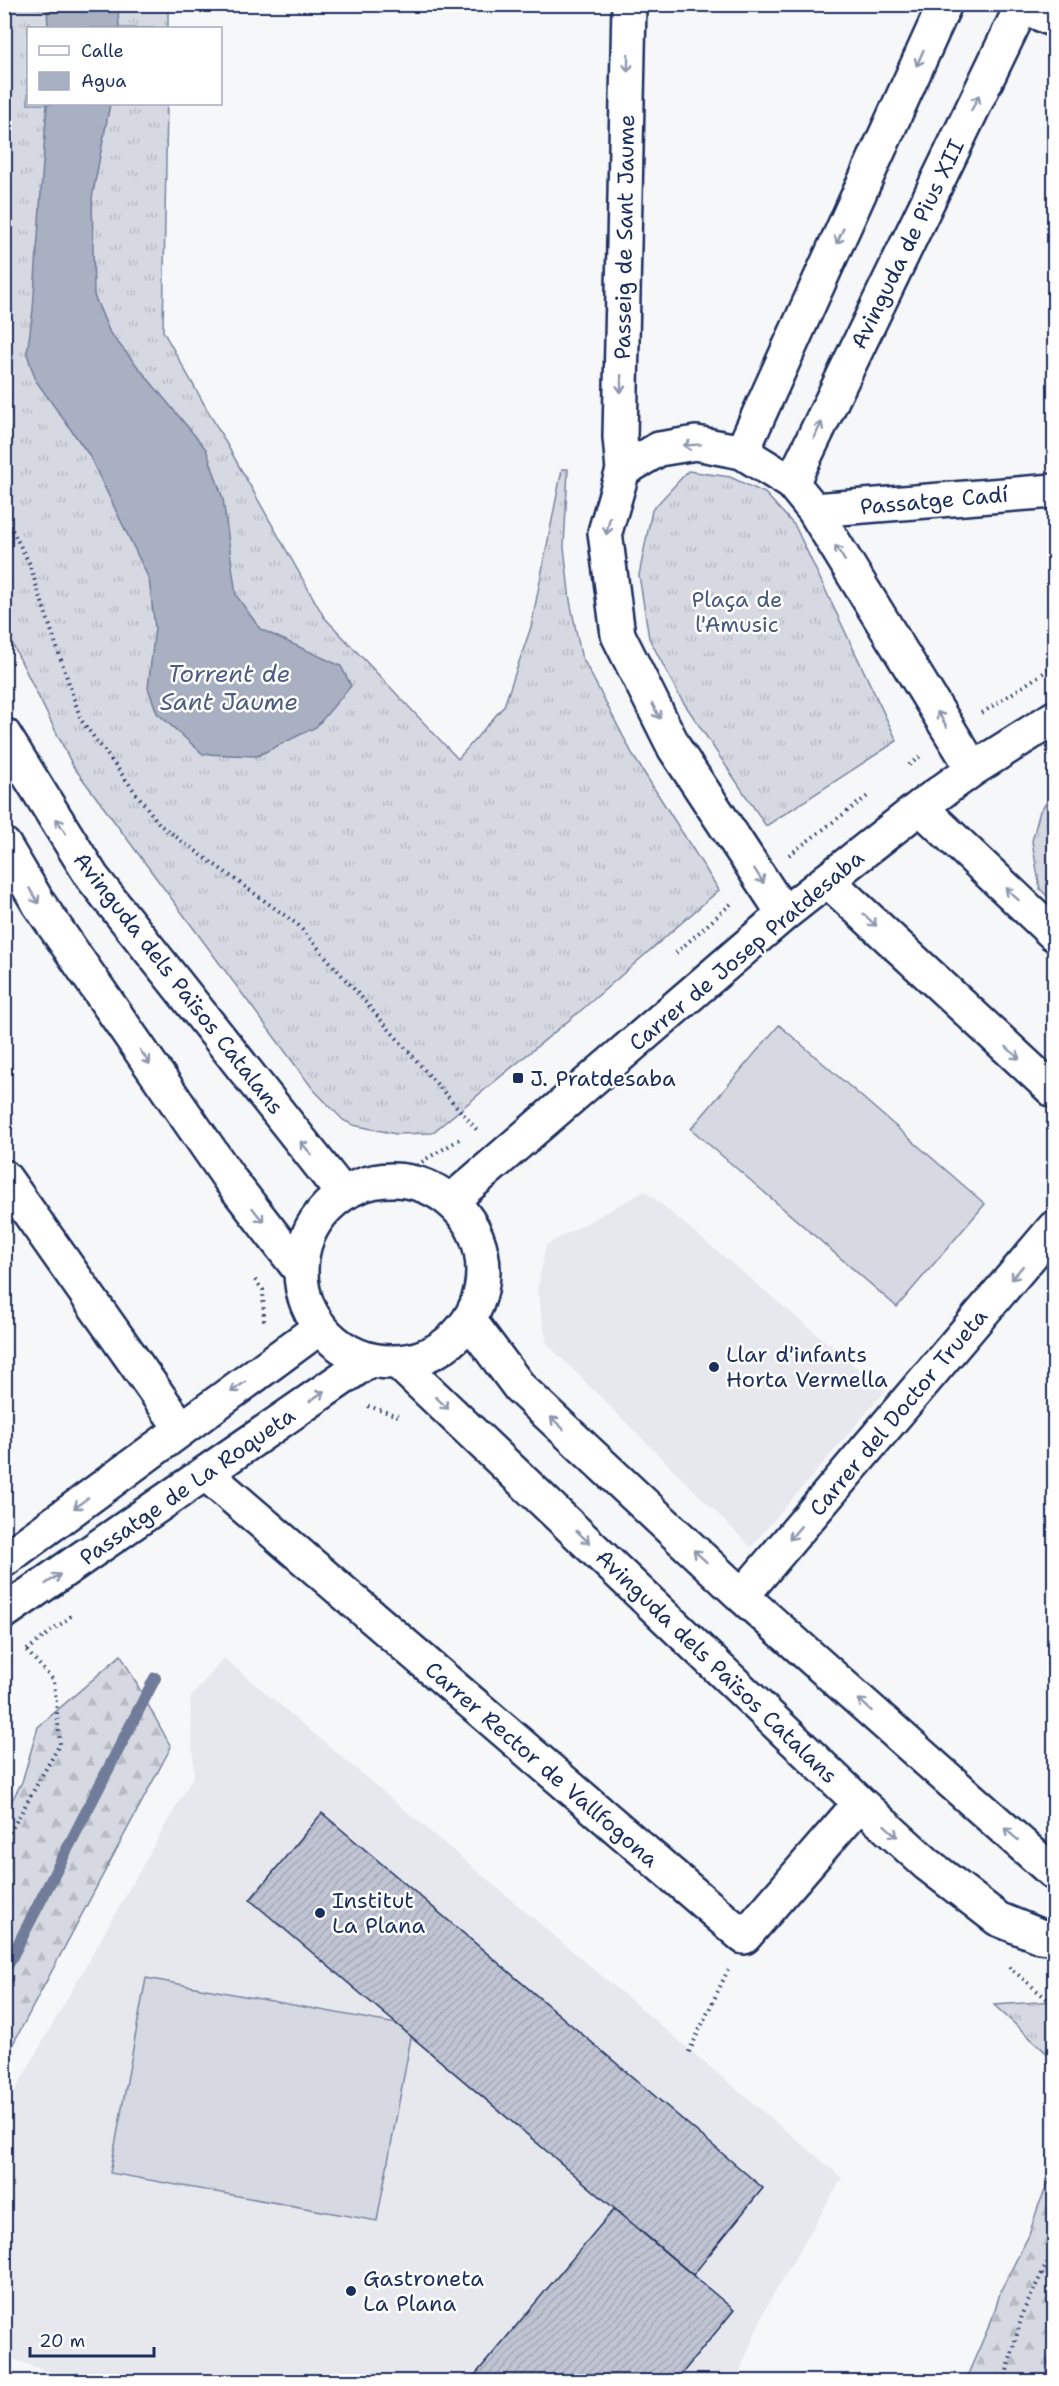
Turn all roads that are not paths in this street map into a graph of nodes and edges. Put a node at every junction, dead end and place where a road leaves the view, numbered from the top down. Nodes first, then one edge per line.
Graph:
1 (629, 4) edge
2 (945, 4) edge
3 (1022, 5) edge
4 (1054, 20) edge
5 (742, 452) junction
6 (623, 470) junction
7 (792, 483) junction
8 (1054, 491) edge
9 (814, 510) junction
10 (1054, 718) edge
11 (4, 735) edge
12 (973, 769) junction
13 (920, 807) junction
14 (4, 845) edge
15 (827, 880) junction
16 (784, 914) junction
17 (1054, 934) edge
18 (1054, 1091) edge
19 (4, 1177) edge
20 (343, 1194) junction
21 (451, 1201) junction
22 (1054, 1228) edge
23 (300, 1270) junction
24 (469, 1320) junction
25 (319, 1328) junction
26 (384, 1362) junction
27 (182, 1428) junction
28 (206, 1474) junction
29 (4, 1560) edge
30 (742, 1596) junction
31 (4, 1612) edge
32 (860, 1803) junction
33 (1054, 1873) edge
34 (1054, 1938) edge

1 -> 6 street, Passeig de Sant Jaume
2 -> 5 street
3 - 4 street
7 -> 3 street, Avinguda de Pius XII
5 -> 6 street
5 - 7 street
6 -> 16 street
7 - 9 street
8 - 9 street, Passatge Cadí
12 -> 9 street
10 - 12 street, Carrer de Josep Pratdesaba
20 -> 11 street, Avinguda dels Països Catalans
12 - 13 street, Carrer de Josep Pratdesaba
13 - 15 street, Carrer de Josep Pratdesaba
17 -> 13 street
14 -> 23 street
15 - 16 street, Carrer de Josep Pratdesaba
15 -> 18 street
16 - 21 street, Carrer de Josep Pratdesaba
19 - 27 street
20 - 21 street
20 - 23 street
21 - 24 street
22 -> 30 street, Carrer del Doctor Trueta
23 - 25 street
24 - 26 street
30 -> 24 street
25 - 26 street
25 -> 27 street, Passatge de La Roqueta
28 -> 26 street, Passatge de La Roqueta
26 -> 32 street, Avinguda dels Països Catalans
27 -> 29 street, Passatge de La Roqueta
31 -> 28 street, Passatge de La Roqueta
28 - 32 street, Carrer Rector de Vallfogona
33 -> 30 street
32 -> 34 street, Avinguda dels Països Catalans

